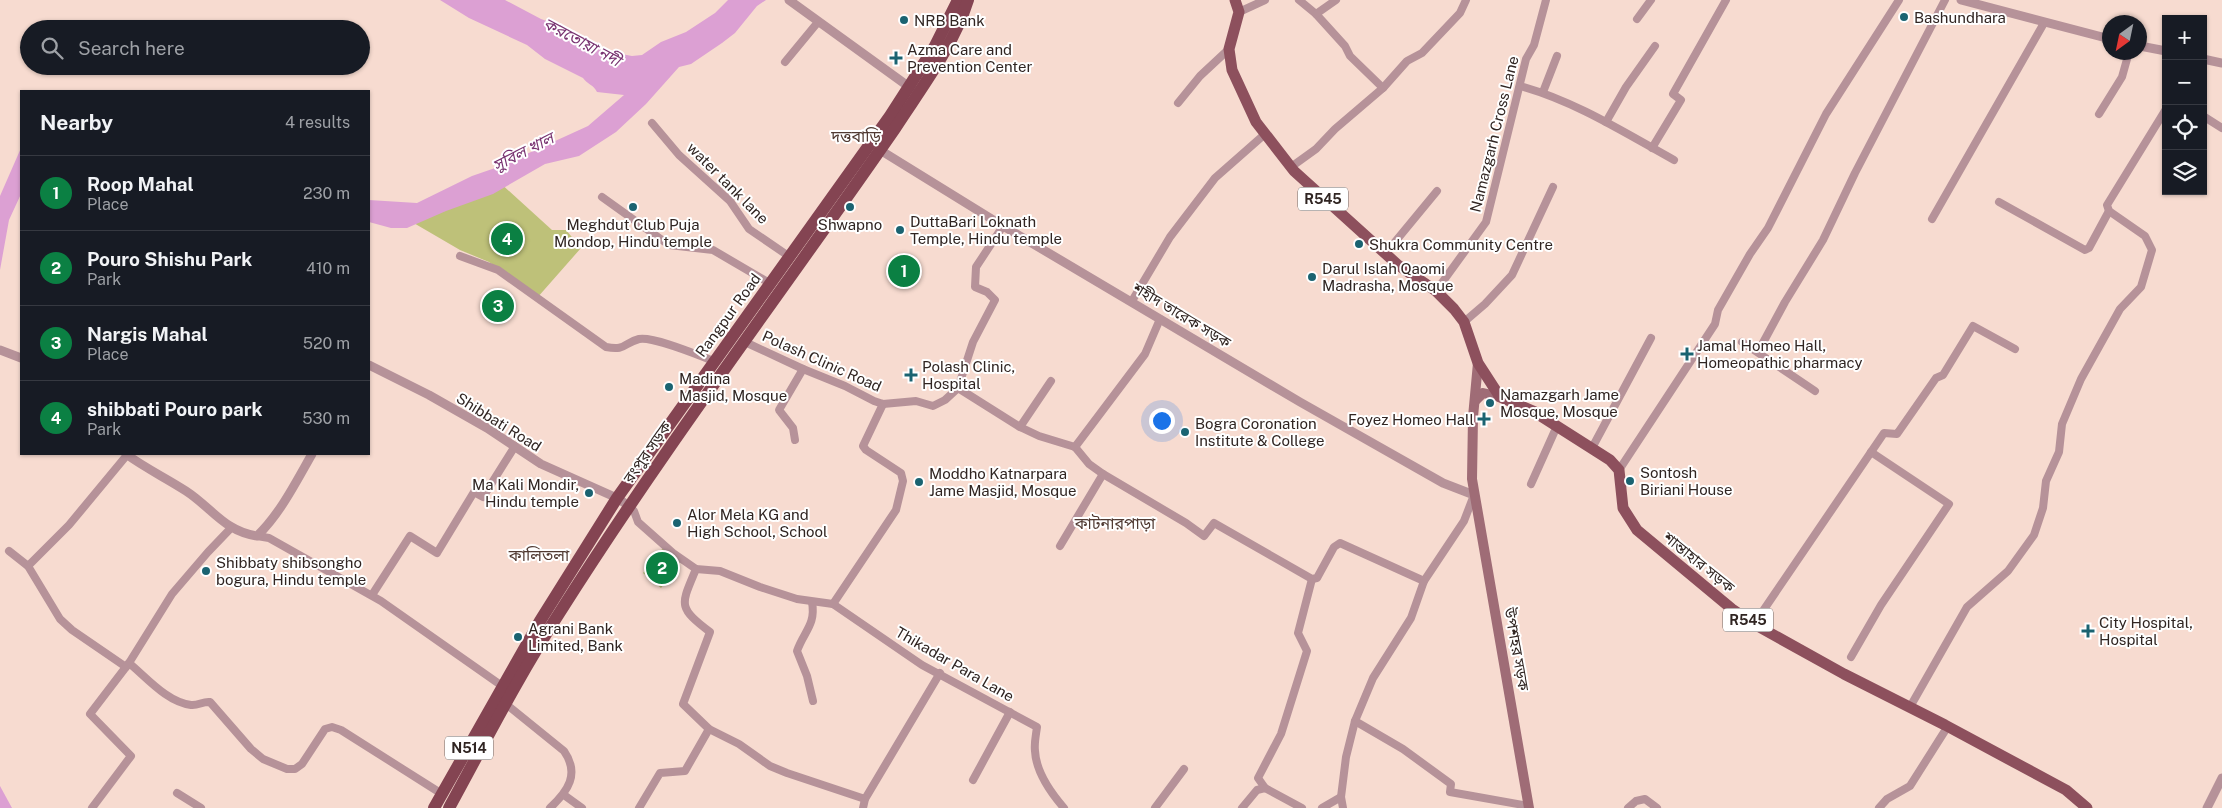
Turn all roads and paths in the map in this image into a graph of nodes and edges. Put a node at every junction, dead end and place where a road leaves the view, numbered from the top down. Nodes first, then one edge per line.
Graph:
1 (789, 0) edge
2 (958, 0) edge
3 (968, 0) edge
4 (1235, 0) edge
5 (1265, 0) edge
6 (1299, 0) edge
7 (1336, 0) edge
8 (1466, 0) edge
9 (1546, 0) edge
10 (1651, 0) edge
11 (1726, 0) edge
12 (1899, 0) edge
13 (1945, 0) edge
14 (1961, 0) edge
15 (1239, 12) junction
16 (1316, 14) junction
17 (1637, 19) dead end
18 (818, 22) junction
19 (2044, 23) junction
20 (2102, 37) edge
21 (1655, 46) dead end
22 (2147, 47) edge
23 (1229, 49) junction
24 (2162, 50) edge
25 (1557, 56) dead end
26 (2207, 59) edge
27 (2127, 60) edge
28 (785, 62) dead end
29 (2222, 63) edge
30 (1520, 86) junction
31 (1384, 88) junction
32 (914, 90) junction
33 (1543, 92) junction
34 (1178, 103) dead end
35 (2099, 114) dead end
36 (2162, 115) edge
37 (2207, 119) edge
38 (1606, 122) junction
39 (652, 123) dead end
40 (2222, 128) edge
41 (1265, 134) junction
42 (875, 146) junction
43 (1652, 148) junction
44 (1674, 160) dead end
45 (1291, 167) junction
46 (1553, 187) dead end
47 (1437, 190) dead end
48 (602, 198) dead end
49 (1999, 202) dead end
50 (2108, 211) junction
51 (1932, 219) dead end
52 (1003, 226) junction
53 (1385, 254) junction
54 (460, 256) dead end
55 (790, 256) junction
56 (771, 284) junction
57 (1436, 292) junction
58 (1132, 301) junction
59 (1160, 319) junction
60 (1464, 322) junction
61 (1651, 338) dead end
62 (745, 342) junction
63 (1742, 342) dead end
64 (2015, 349) dead end
65 (0, 350) edge
66 (1758, 352) junction
67 (20, 358) edge
68 (714, 361) junction
69 (1478, 363) junction
70 (370, 366) edge
71 (803, 369) junction
72 (1051, 381) dead end
73 (958, 388) junction
74 (1815, 391) dead end
75 (1500, 397) junction
76 (1475, 401) junction
77 (883, 404) junction
78 (1557, 426) junction
79 (1020, 427) junction
80 (795, 440) dead end
81 (516, 446) junction
82 (1075, 447) junction
83 (1592, 448) junction
84 (1871, 452) junction
85 (126, 455) edge
86 (129, 455) edge
87 (311, 455) edge
88 (1619, 470) junction
89 (1103, 474) junction
90 (1532, 484) dead end
91 (1474, 495) junction
92 (617, 498) junction
93 (629, 506) junction
94 (231, 528) junction
95 (257, 536) junction
96 (1060, 546) dead end
97 (9, 551) dead end
98 (28, 566) junction
99 (696, 569) junction
100 (1312, 579) junction
101 (1424, 581) junction
102 (372, 596) junction
103 (812, 602) junction
104 (833, 604) junction
105 (1754, 624) junction
106 (1851, 657) dead end
107 (128, 665) junction
108 (940, 673) junction
109 (507, 694) junction
110 (813, 701) dead end
111 (1910, 707) junction
112 (1010, 712) junction
113 (1355, 721) junction
114 (1948, 726) junction
115 (709, 729) junction
116 (1184, 768) dead end
117 (2222, 778) edge
118 (973, 780) dead end
119 (1265, 788) junction
120 (177, 793) dead end
121 (442, 794) junction
122 (564, 795) junction
123 (1341, 797) junction
124 (865, 799) junction
125 (1529, 807) edge
126 (92, 808) edge
127 (201, 808) edge
128 (434, 808) edge
129 (449, 808) edge
130 (550, 808) edge
131 (582, 808) edge
132 (639, 808) edge
133 (863, 808) edge
134 (1064, 808) edge
135 (1155, 808) edge
136 (1242, 808) edge
137 (1302, 808) edge
138 (1322, 808) edge
139 (1343, 808) edge
140 (1628, 808) edge
141 (1657, 808) edge
142 (1880, 808) edge
143 (2087, 808) edge
144 (2208, 808) edge

1 - 18 street
2 - 32 highway, রংপুর সড়ক / N514
3 - 32 highway, রংপুর সড়ক / N514
4 - 15 main road
5 - 15 street
6 - 16 street
7 - 16 street
8 - 31 street
9 - 30 street, Namazgarh Cross Lane
10 - 17 street
11 - 43 street
12 - 88 street
13 - 66 street
14 - 19 street
15 - 23 main road, R545
16 - 31 street
18 - 28 street
18 - 32 street
19 - 20 street
19 - 51 street
21 - 38 street
22 - 24 street
23 - 34 street
23 - 41 main road, R545
25 - 33 street
26 - 29 street
27 - 35 street
30 - 33 street
30 - 57 street, Namazgarh Cross Lane
31 - 45 street
32 - 42 highway, রংপুর সড়ক / N514
33 - 38 street
36 - 50 street
37 - 40 street
38 - 43 street
39 - 55 street, water tank lane
41 - 45 main road, R545
41 - 58 street
42 - 52 street, শহীদ তারেক সড়ক
42 - 55 highway, Rangpur Road / N514
42 - 62 highway, রংপুর সড়ক / N514
43 - 44 street
45 - 53 main road, R545
46 - 60 street
47 - 53 street
48 - 56 street
49 - 50 street
50 - 111 street
52 - 58 street, শহীদ তারেক সড়ক
52 - 73 street
53 - 57 main road, R545
54 - 68 street
55 - 56 highway, Rangpur Road / N514
56 - 68 highway, Rangpur Road / N514
57 - 60 main road, R545
58 - 59 street, শহীদ তারেক সড়ক
59 - 82 street
59 - 91 street, শহীদ তারেক সড়ক
60 - 69 main road, R545
61 - 83 street
62 - 71 street, Polash Clinic Road
62 - 93 highway, রংপুর সড়ক / N514
63 - 66 street
64 - 84 street
65 - 67 street
66 - 74 street
68 - 92 highway, Rangpur Road / N514
69 - 75 main road, R545
69 - 76 main road, উপশহর সড়ক
70 - 81 street, Shibbati Road
71 - 77 street, Polash Clinic Road
71 - 80 street
72 - 79 street
73 - 77 street, Polash Clinic Road
73 - 79 street
75 - 76 main road
75 - 78 main road
76 - 91 main road, উপশহর সড়ক
77 - 104 street
78 - 83 main road
78 - 90 street
79 - 82 street
81 - 92 street, Shibbati Road
81 - 102 street
82 - 89 street
83 - 88 main road
84 - 105 street
84 - 106 street
85 - 98 street
86 - 94 street
87 - 95 street
88 - 105 main road, শান্তাহার সড়ক / R545
89 - 96 street
89 - 100 street
91 - 101 street
91 - 125 main road, উপশহর সড়ক
92 - 93 street, Shibbati Road
92 - 109 highway, Rangpur Road / N514
93 - 99 street, Thikadar Para Lane
93 - 109 highway, রংপুর সড়ক / N514
94 - 95 street
94 - 107 street
95 - 102 street
97 - 98 street
98 - 107 street
99 - 103 street, Thikadar Para Lane
99 - 115 street
100 - 101 street
100 - 119 street
101 - 113 street
102 - 109 street
103 - 104 street, Thikadar Para Lane
103 - 110 street
104 - 108 street, Thikadar Para Lane
105 - 111 main road, শান্তাহার সড়ক / R545
107 - 121 street
107 - 126 street
108 - 112 street, Thikadar Para Lane
108 - 124 street
109 - 121 highway, রংপুর সড়ক / N514
109 - 122 street
109 - 129 highway, রংপুর সড়ক / N514
111 - 114 main road, শান্তাহার সড়ক / R545
112 - 118 street
112 - 134 street, Thikadar Para Lane
113 - 123 street
113 - 125 street
114 - 142 street
114 - 143 main road, শান্তাহার সড়ক / R545
115 - 124 street
115 - 132 street
116 - 135 street
117 - 144 street
119 - 136 street
119 - 137 street
120 - 127 street
121 - 128 highway, রংপুর সড়ক / N514
122 - 130 street
122 - 131 street
123 - 138 street
123 - 139 street
124 - 133 street
140 - 141 street

